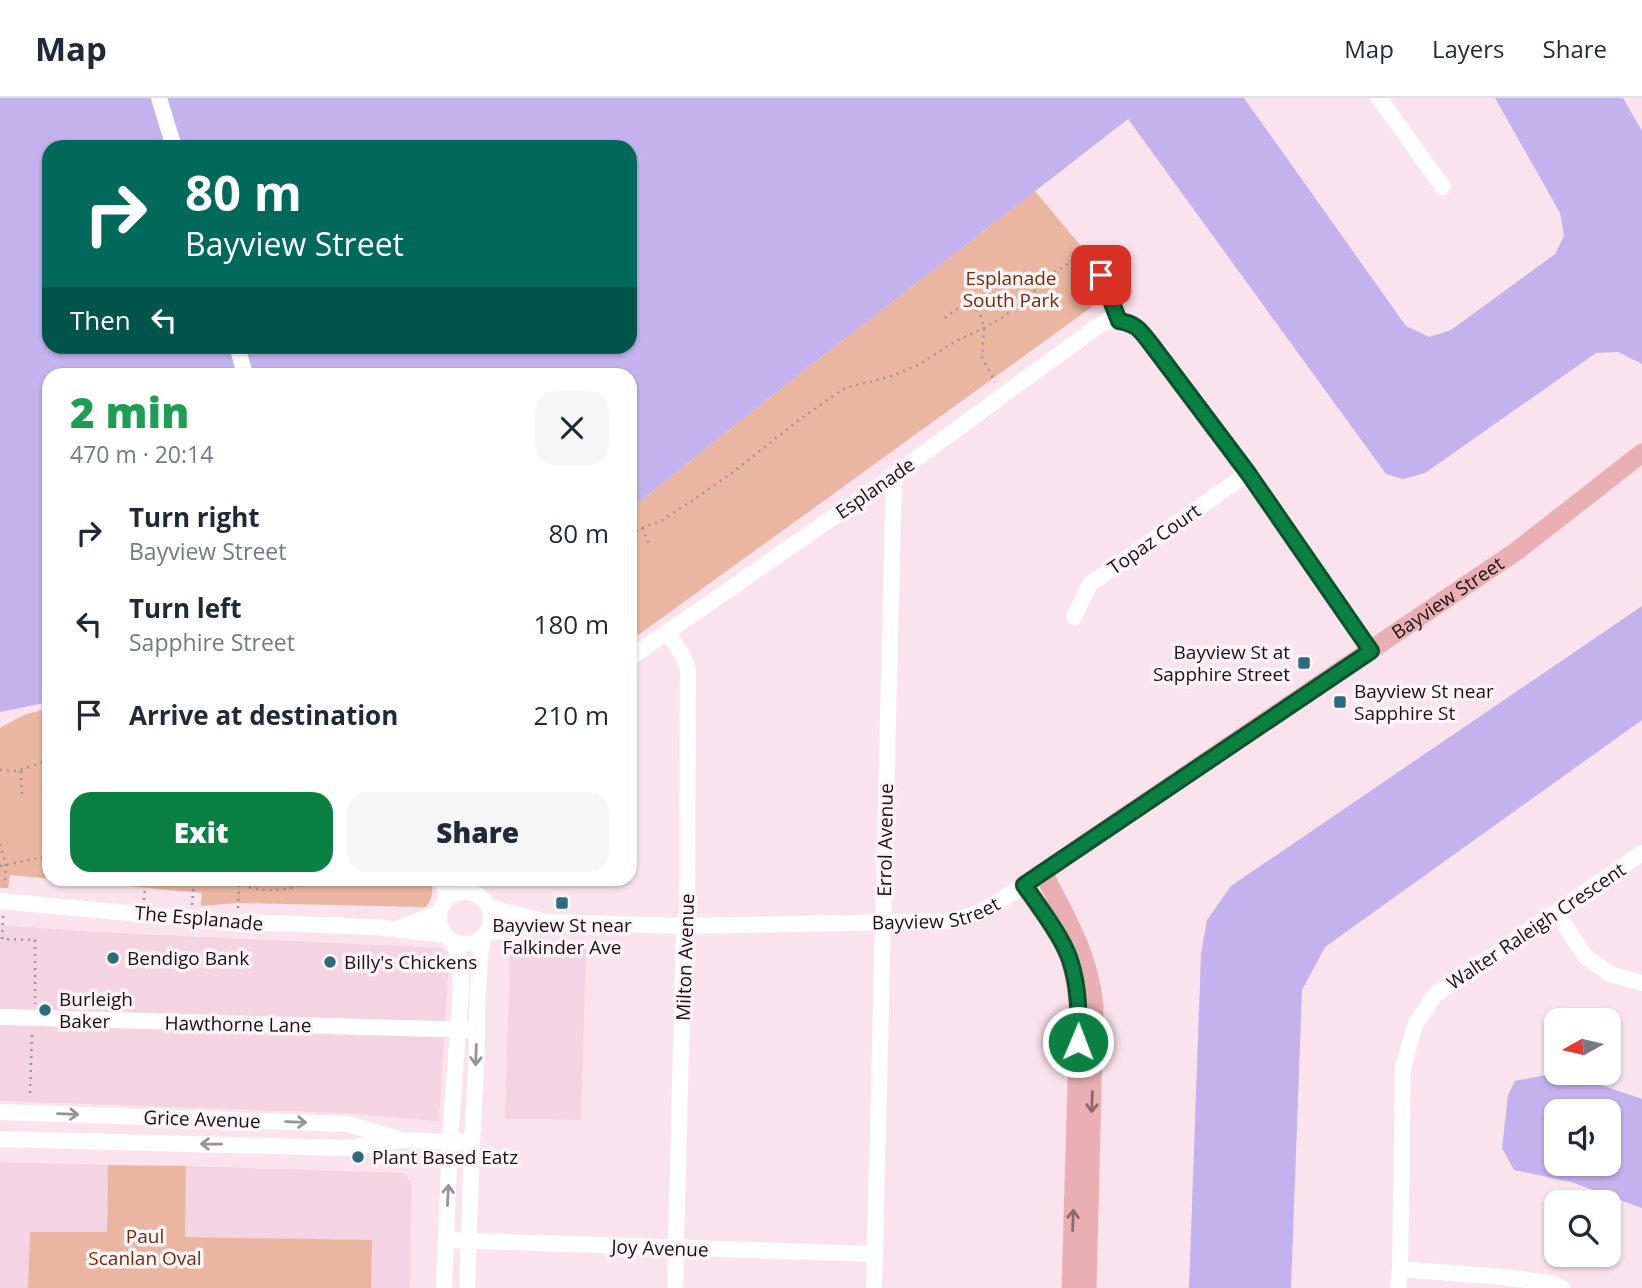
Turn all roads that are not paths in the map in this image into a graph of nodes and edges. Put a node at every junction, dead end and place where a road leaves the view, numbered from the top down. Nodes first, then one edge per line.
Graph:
1 (159, 98) edge
2 (1379, 98) edge
3 (172, 140) edge
4 (1443, 187) dead end
5 (1101, 275) road end
6 (1119, 321) junction
7 (1642, 453) edge
8 (1248, 473) junction
9 (894, 475) junction
10 (1074, 617) dead end
11 (667, 632) junction
12 (1371, 651) junction
13 (637, 653) edge
14 (1642, 853) edge
15 (1043, 873) junction
16 (1024, 885) junction
17 (443, 886) edge
18 (465, 886) edge
19 (471, 886) edge
20 (2, 901) edge
21 (443, 906) junction
22 (489, 906) junction
23 (1556, 912) junction
24 (547, 922) junction
25 (883, 923) junction
26 (684, 926) junction
27 (398, 928) junction
28 (485, 936) junction
29 (450, 939) junction
30 (1642, 983) edge
31 (0, 1017) edge
32 (458, 1030) junction
33 (476, 1030) junction
34 (2, 1112) edge
35 (360, 1127) junction
36 (2, 1139) edge
37 (401, 1140) junction
38 (450, 1140) junction
39 (472, 1142) junction
40 (359, 1146) junction
41 (446, 1240) junction
42 (470, 1241) junction
43 (676, 1249) junction
44 (875, 1254) junction
45 (1400, 1269) junction
46 (444, 1288) edge
47 (467, 1288) edge
48 (675, 1288) edge
49 (874, 1288) edge
50 (1071, 1288) edge
51 (1087, 1288) edge
52 (1398, 1288) edge
53 (1562, 1288) edge

1 - 3 street
2 - 4 street
5 - 6 street
6 - 8 street
6 - 9 street, Esplanade
7 - 12 main road, Bayview Street
8 - 10 street, Topaz Court
8 - 12 street
9 - 11 street, Esplanade
9 - 25 street, Errol Avenue
11 - 13 street, Esplanade
11 - 26 street, Milton Avenue
12 - 15 main road, Bayview Street
14 - 23 street, Walter Raleigh Crescent
15 - 16 main road, Bayview Street
15 -> 51 main road
16 - 25 street, Bayview Street
50 -> 16 main road
17 - 21 street
18 - 21 street
19 - 22 street
20 - 27 street, The Esplanade
21 - 27 street, The Esplanade
21 - 29 street
22 - 24 street, Bayview Street
22 - 28 street
23 - 30 street
23 - 45 street, Walter Raleigh Crescent
24 - 26 street, Bayview Street
24 - 28 street, Bayview Street
25 - 26 street, Bayview Street
25 - 44 street, Errol Avenue
26 - 43 street, Milton Avenue
27 - 29 street, The Esplanade
28 - 29 street
28 - 33 street
29 - 32 street
31 - 32 street, Hawthorne Lane
32 - 33 street, Hawthorne Lane
32 - 38 street
33 -> 39 street
34 -> 35 street, Grice Avenue
34 - 36 street
35 - 37 street, Grice Avenue
35 - 40 street
40 -> 36 street, Grice Avenue
37 - 38 street, Grice Avenue
37 - 40 street, Grice Avenue
38 - 39 street, Grice Avenue
41 -> 38 street
39 - 42 street
41 - 42 street, Joy Avenue
41 - 46 street
42 - 43 street, Joy Avenue
42 - 47 street
43 - 44 street, Joy Avenue
43 - 48 street, Milton Avenue
44 - 49 street, Errol Avenue
45 - 52 street, Walter Raleigh Crescent
45 - 53 street

